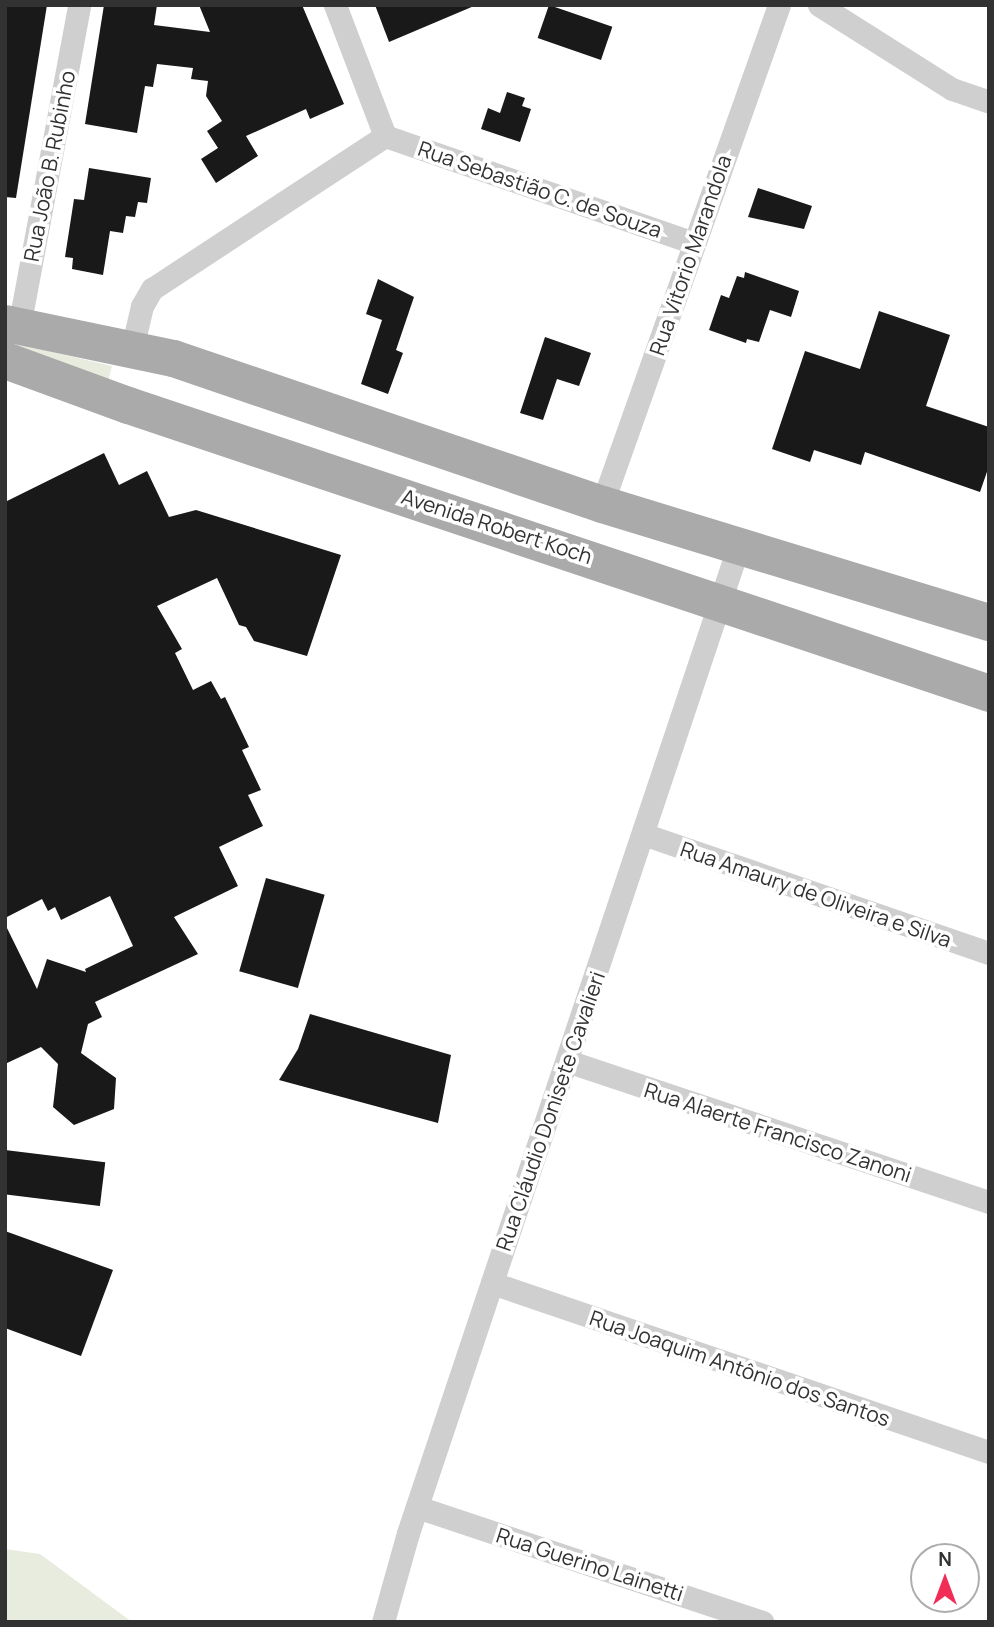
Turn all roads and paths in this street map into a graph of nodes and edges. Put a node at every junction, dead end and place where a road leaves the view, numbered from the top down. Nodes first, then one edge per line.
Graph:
1 (79, 5) edge
2 (335, 5) edge
3 (779, 5) edge
4 (819, 5) edge
5 (989, 102) edge
6 (385, 136) junction
7 (694, 243) junction
8 (10, 337) edge
9 (132, 348) junction
10 (173, 358) junction
11 (142, 409) junction
12 (602, 504) junction
13 (739, 545) junction
14 (719, 601) junction
15 (989, 622) edge
16 (989, 693) edge
17 (643, 834) junction
18 (989, 953) edge
19 (567, 1061) junction
20 (989, 1202) edge
21 (492, 1283) junction
22 (989, 1452) edge
23 (417, 1507) junction
24 (383, 1622) edge
25 (762, 1622) edge

1 - 8 street, Rua João B. Rubinho
2 - 6 street
3 - 7 street, Rua Vitorio Marandola
4 - 5 street
6 - 7 street, Rua Sebastião C. de Souza
6 - 9 street
7 - 12 street, Rua Vitorio Marandola
8 - 9 main road
8 - 11 main road, Avenida Robert Koch
9 - 10 main road
9 - 11 main road
10 - 11 main road
10 - 12 main road
11 - 14 main road, Avenida Robert Koch
12 - 13 main road
13 - 14 street, Rua Cláudio Donisete Cavalieri
13 - 15 main road
14 - 16 main road, Avenida Robert Koch
14 - 17 street, Rua Cláudio Donisete Cavalieri
17 - 18 street, Rua Amaury de Oliveira e Silva
17 - 19 street, Rua Cláudio Donisete Cavalieri
19 - 20 street, Rua Alaerte Francisco Zanoni
19 - 21 street, Rua Cláudio Donisete Cavalieri
21 - 22 street, Rua Joaquim Antônio dos Santos
21 - 23 street, Rua Cláudio Donisete Cavalieri
23 - 24 street, Rua Cláudio Donisete Cavalieri
23 - 25 street, Rua Guerino Lainetti

